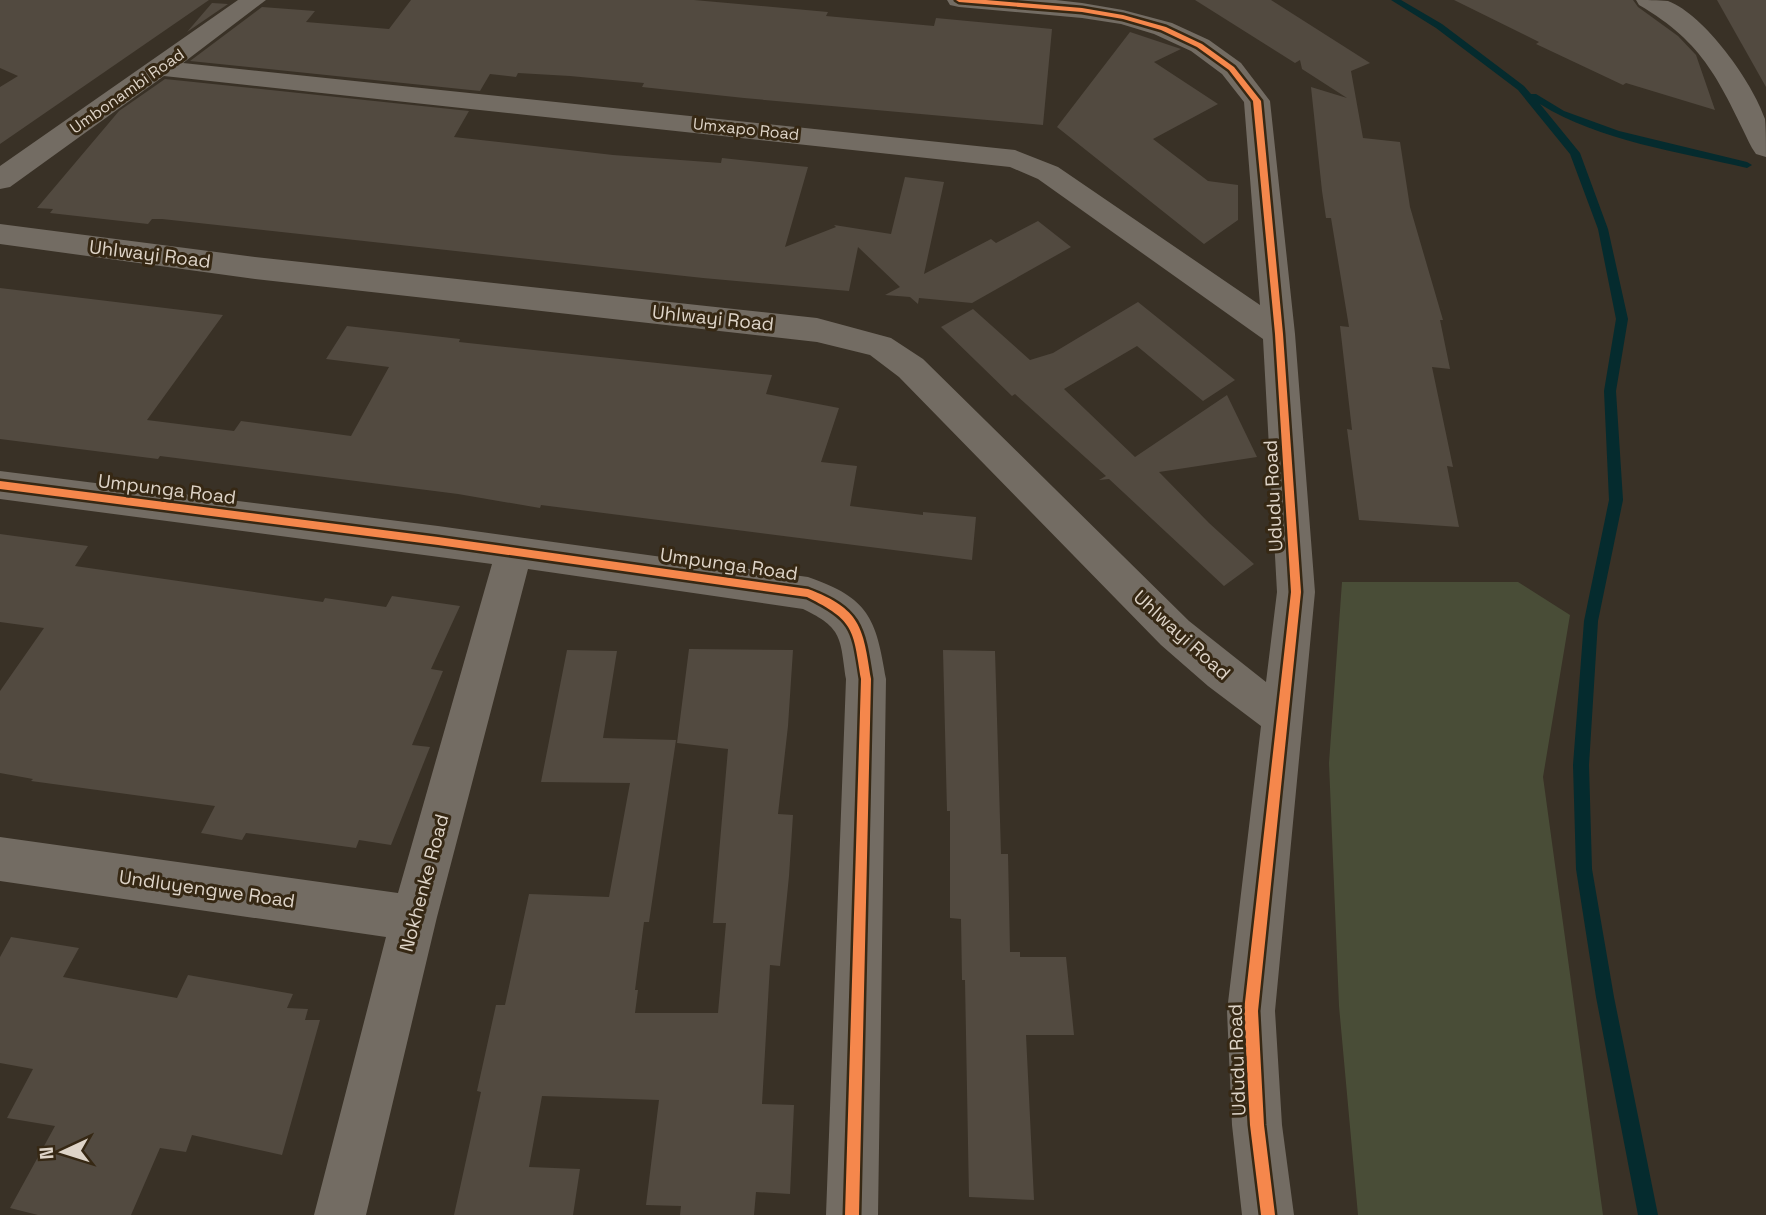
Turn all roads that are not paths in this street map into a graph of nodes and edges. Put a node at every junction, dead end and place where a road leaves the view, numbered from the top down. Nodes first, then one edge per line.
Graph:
1 (254, 0) edge
2 (959, 0) edge
3 (1648, 0) edge
4 (160, 68) junction
5 (1766, 148) edge
6 (0, 180) edge
7 (0, 234) edge
8 (1279, 334) junction
9 (0, 485) edge
10 (514, 553) junction
11 (1282, 717) junction
12 (0, 859) edge
13 (414, 917) junction
14 (340, 1215) edge
15 (852, 1215) edge
16 (1268, 1215) edge

1 - 4 street, Umbonambi Road
2 - 8 street, Ududu Road
3 - 5 street
4 - 6 street, Umbonambi Road
4 - 8 street, Umxapo Road
7 - 11 street, Uhlwayi Road
8 - 11 street, Ududu Road
9 - 10 street, Umpunga Road
10 - 13 street, Nokhenke Road
10 - 15 street, Umpunga Road
11 - 16 street, Ududu Road
12 - 13 street, Undluyengwe Road
13 - 14 street, Nokhenke Road

